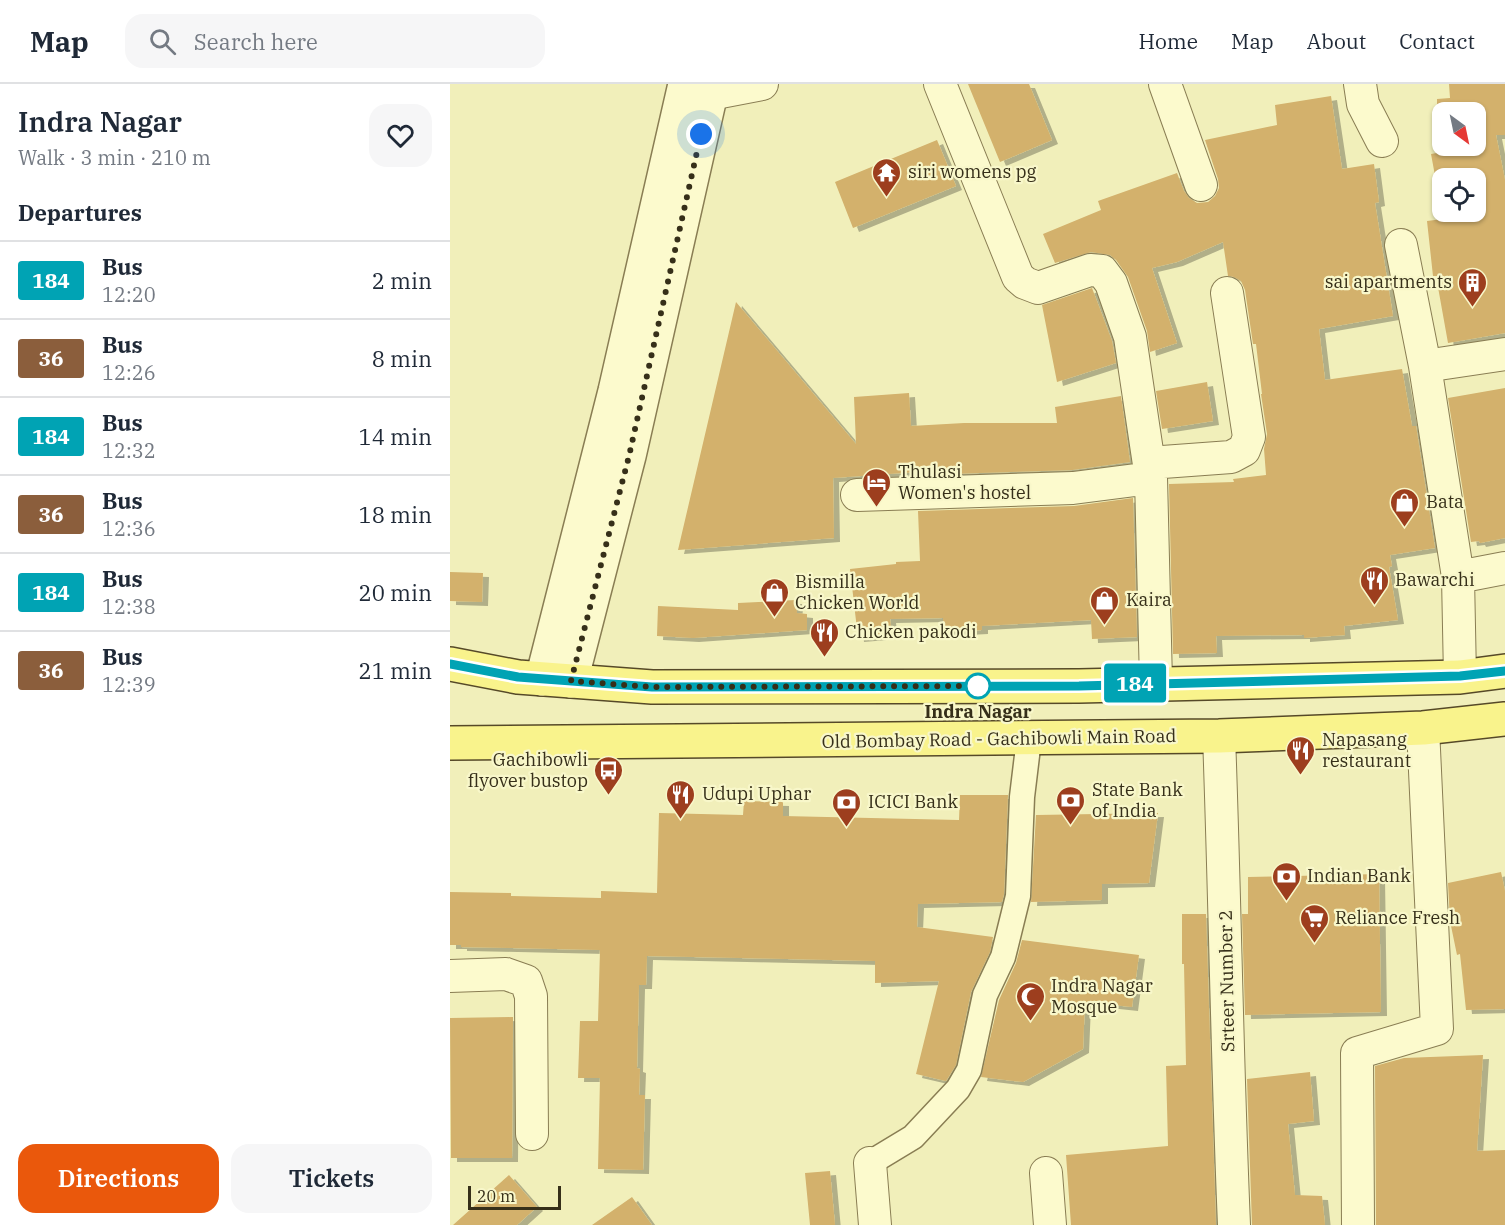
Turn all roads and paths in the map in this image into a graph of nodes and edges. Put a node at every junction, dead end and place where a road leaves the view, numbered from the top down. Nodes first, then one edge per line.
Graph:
1 (762, 84) edge
2 (940, 84) edge
3 (1165, 84) edge
4 (1359, 84) edge
5 (698, 88) edge
6 (1382, 141) dead end
7 (1201, 185) dead end
8 (1401, 246) dead end
9 (1227, 293) dead end
10 (1505, 354) edge
11 (1425, 366) junction
12 (1150, 470) junction
13 (856, 495) dead end
14 (1505, 568) edge
15 (1458, 577) junction
16 (450, 664) edge
17 (1505, 671) edge
18 (1460, 676) junction
19 (544, 679) junction
20 (1156, 682) junction
21 (450, 687) edge
22 (1505, 719) edge
23 (1423, 728) junction
24 (1219, 736) junction
25 (1029, 739) junction
26 (450, 742) edge
27 (492, 743) junction
28 (450, 757) edge
29 (450, 976) edge
30 (532, 1134) dead end
31 (870, 1163) joint
32 (1046, 1173) dead end
33 (875, 1225) edge
34 (1050, 1225) edge
35 (1234, 1225) edge
36 (1358, 1225) edge

1 - 5 street
2 - 12 street
3 - 7 street
4 - 6 street
5 - 19 street
8 - 11 street
9 - 12 street
10 - 11 street
11 - 15 street
12 - 13 street
12 - 20 street
14 - 15 street
15 - 18 street
16 - 19 main road
17 - 18 main road
18 - 20 main road
19 - 20 main road
19 - 21 main road
22 - 23 main road, Old Bombay Road - Gachibowli Main Road
23 - 24 main road, Old Bombay Road - Gachibowli Main Road
23 - 36 street
24 - 25 main road, Old Bombay Road - Gachibowli Main Road
24 - 35 street, Srteer Number 2
25 - 27 main road, Old Bombay Road - Gachibowli Main Road
25 - 31 street
26 - 27 main road, Old Bombay Road - Gachibowli Main Road
27 - 28 main road
29 - 30 street
31 - 33 street
32 - 34 street

